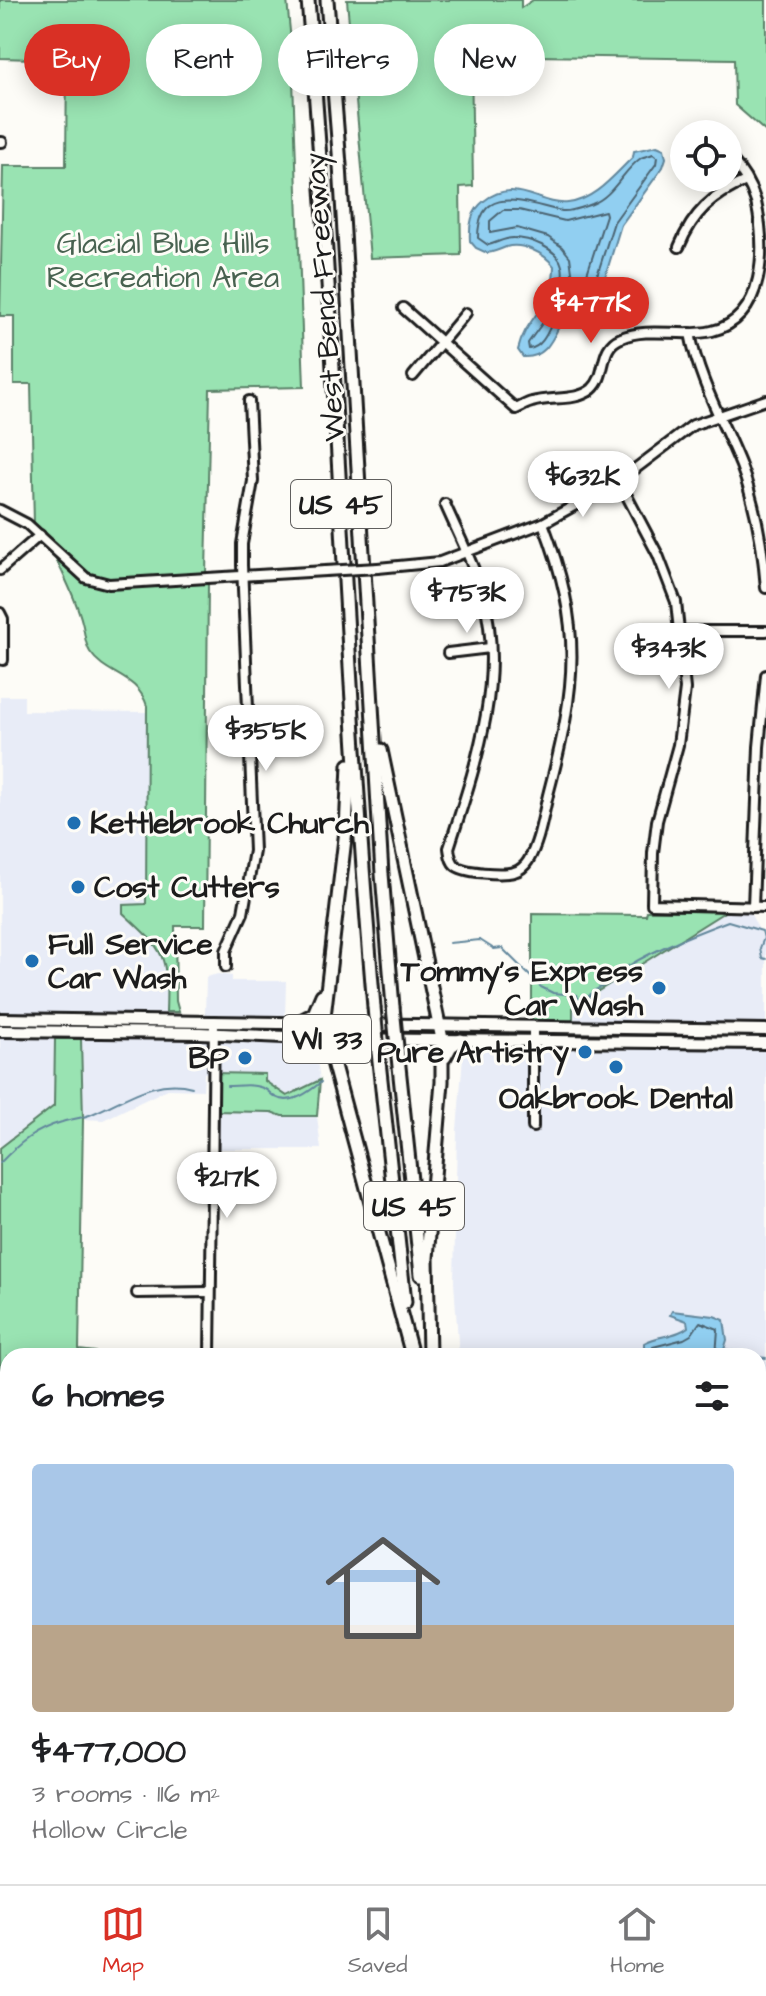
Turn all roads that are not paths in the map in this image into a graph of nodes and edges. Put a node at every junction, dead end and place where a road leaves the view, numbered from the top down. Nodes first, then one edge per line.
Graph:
1 (308, 0) edge
2 (327, 0) edge
3 (742, 175) edge
4 (746, 181) junction
5 (679, 247) dead end
6 (403, 308) dead end
7 (466, 313) dead end
8 (690, 333) junction
9 (442, 343) junction
10 (413, 376) dead end
11 (766, 400) edge
12 (249, 401) dead end
13 (717, 415) junction
14 (619, 481) junction
15 (445, 504) dead end
16 (0, 510) edge
17 (543, 523) junction
18 (40, 535) junction
19 (467, 554) junction
20 (0, 570) edge
21 (243, 576) junction
22 (766, 588) edge
23 (0, 613) edge
24 (680, 631) junction
25 (766, 631) edge
26 (490, 648) junction
27 (448, 653) dead end
28 (3, 660) dead end
29 (766, 675) edge
30 (374, 716) junction
31 (353, 725) junction
32 (753, 907) junction
33 (766, 907) edge
34 (226, 967) dead end
35 (327, 984) junction
36 (0, 1019) edge
37 (214, 1021) junction
38 (293, 1025) junction
39 (323, 1025) junction
40 (441, 1026) junction
41 (533, 1028) junction
42 (766, 1030) edge
43 (0, 1031) edge
44 (212, 1034) junction
45 (327, 1039) junction
46 (442, 1039) junction
47 (461, 1040) junction
48 (534, 1040) junction
49 (766, 1043) edge
50 (443, 1062) junction
51 (533, 1127) dead end
52 (210, 1292) junction
53 (137, 1293) dead end
54 (210, 1348) edge
55 (410, 1348) edge
56 (411, 1348) edge
57 (428, 1348) edge
58 (429, 1348) edge

1 - 31 highway, West Bend Freeway / US 45
2 - 30 highway, West Bend Freeway / US 45
3 - 4 street
4 - 5 street
4 - 8 street
6 - 9 street
7 - 9 street
8 - 9 street
8 - 13 street
9 - 10 street
11 - 13 street
12 - 21 street
13 - 14 street
13 - 22 street
14 - 17 street
14 - 24 street
15 - 19 street
16 - 18 street
17 - 19 street
17 - 26 street
18 - 20 street
18 - 21 street
19 - 21 street, bridge
19 - 26 street
21 - 34 street
23 - 28 street
24 - 25 street
24 - 32 street
26 - 27 street
29 - 32 street
30 - 40 highway
30 - 57 highway, West Bend Freeway / US 45, bridge
31 - 35 highway
31 - 56 highway, West Bend Freeway / US 45, bridge
32 - 33 street
35 - 38 highway
35 - 39 highway
36 - 37 main road, WI 33
37 - 38 main road, WI 33
37 - 44 street
38 - 39 main road, WI 33
39 - 40 main road, WI 33
39 - 45 highway
40 - 41 main road, WI 33
40 - 46 highway
41 - 42 main road, WI 33
41 - 48 street
43 - 44 main road, WI 33
44 - 45 main road, WI 33
44 - 52 street
45 - 46 main road, WI 33
45 - 55 highway
46 - 47 main road, WI 33
46 - 50 highway
47 - 48 main road, WI 33
47 - 50 highway
48 - 49 main road, WI 33
48 - 51 street
50 - 58 highway
52 - 53 street
52 - 54 street

